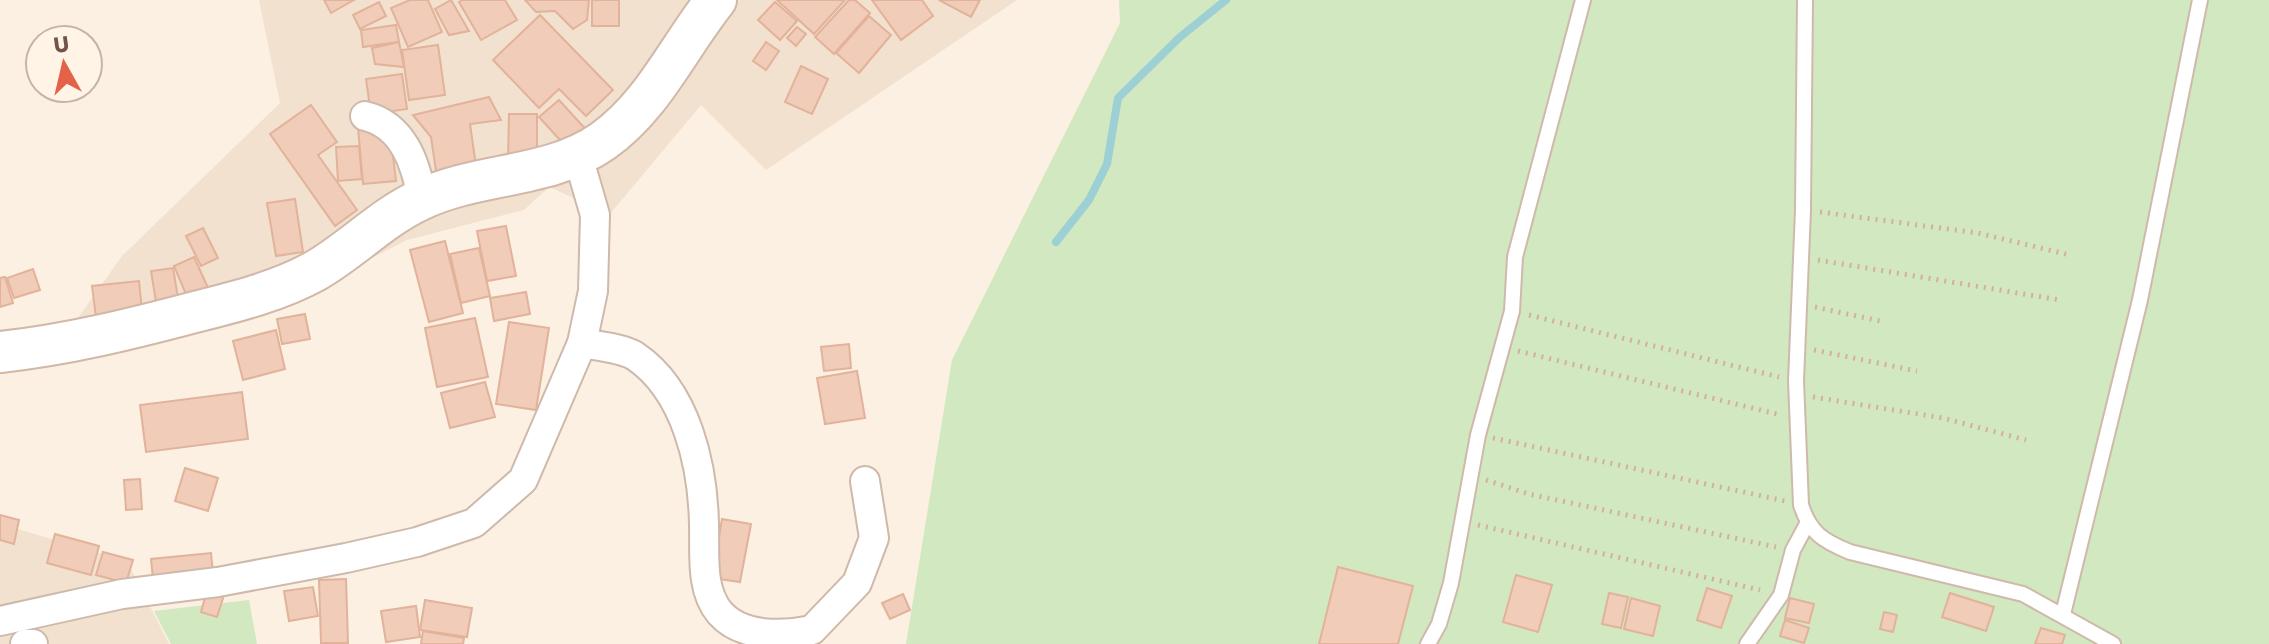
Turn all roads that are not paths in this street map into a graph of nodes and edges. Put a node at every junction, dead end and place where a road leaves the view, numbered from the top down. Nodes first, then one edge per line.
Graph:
1 (716, 0) edge
2 (1583, 0) edge
3 (1805, 0) edge
4 (2200, 0) edge
5 (365, 116) dead end
6 (577, 153) junction
7 (422, 199) junction
8 (582, 343) junction
9 (0, 352) edge
10 (865, 481) dead end
11 (1807, 524) junction
12 (2063, 614) junction
13 (0, 623) edge
14 (15, 644) edge
15 (25, 644) edge
16 (33, 644) edge
17 (1428, 644) edge
18 (1747, 644) edge
19 (2113, 644) edge

1 - 6 main road
2 - 17 lane
3 - 11 lane
4 - 12 lane
5 - 7 street
6 - 7 main road
6 - 8 street
7 - 9 main road
8 - 10 street
8 - 13 street
11 - 12 lane
11 - 18 lane
12 - 19 lane
13 - 14 street
15 - 16 street

